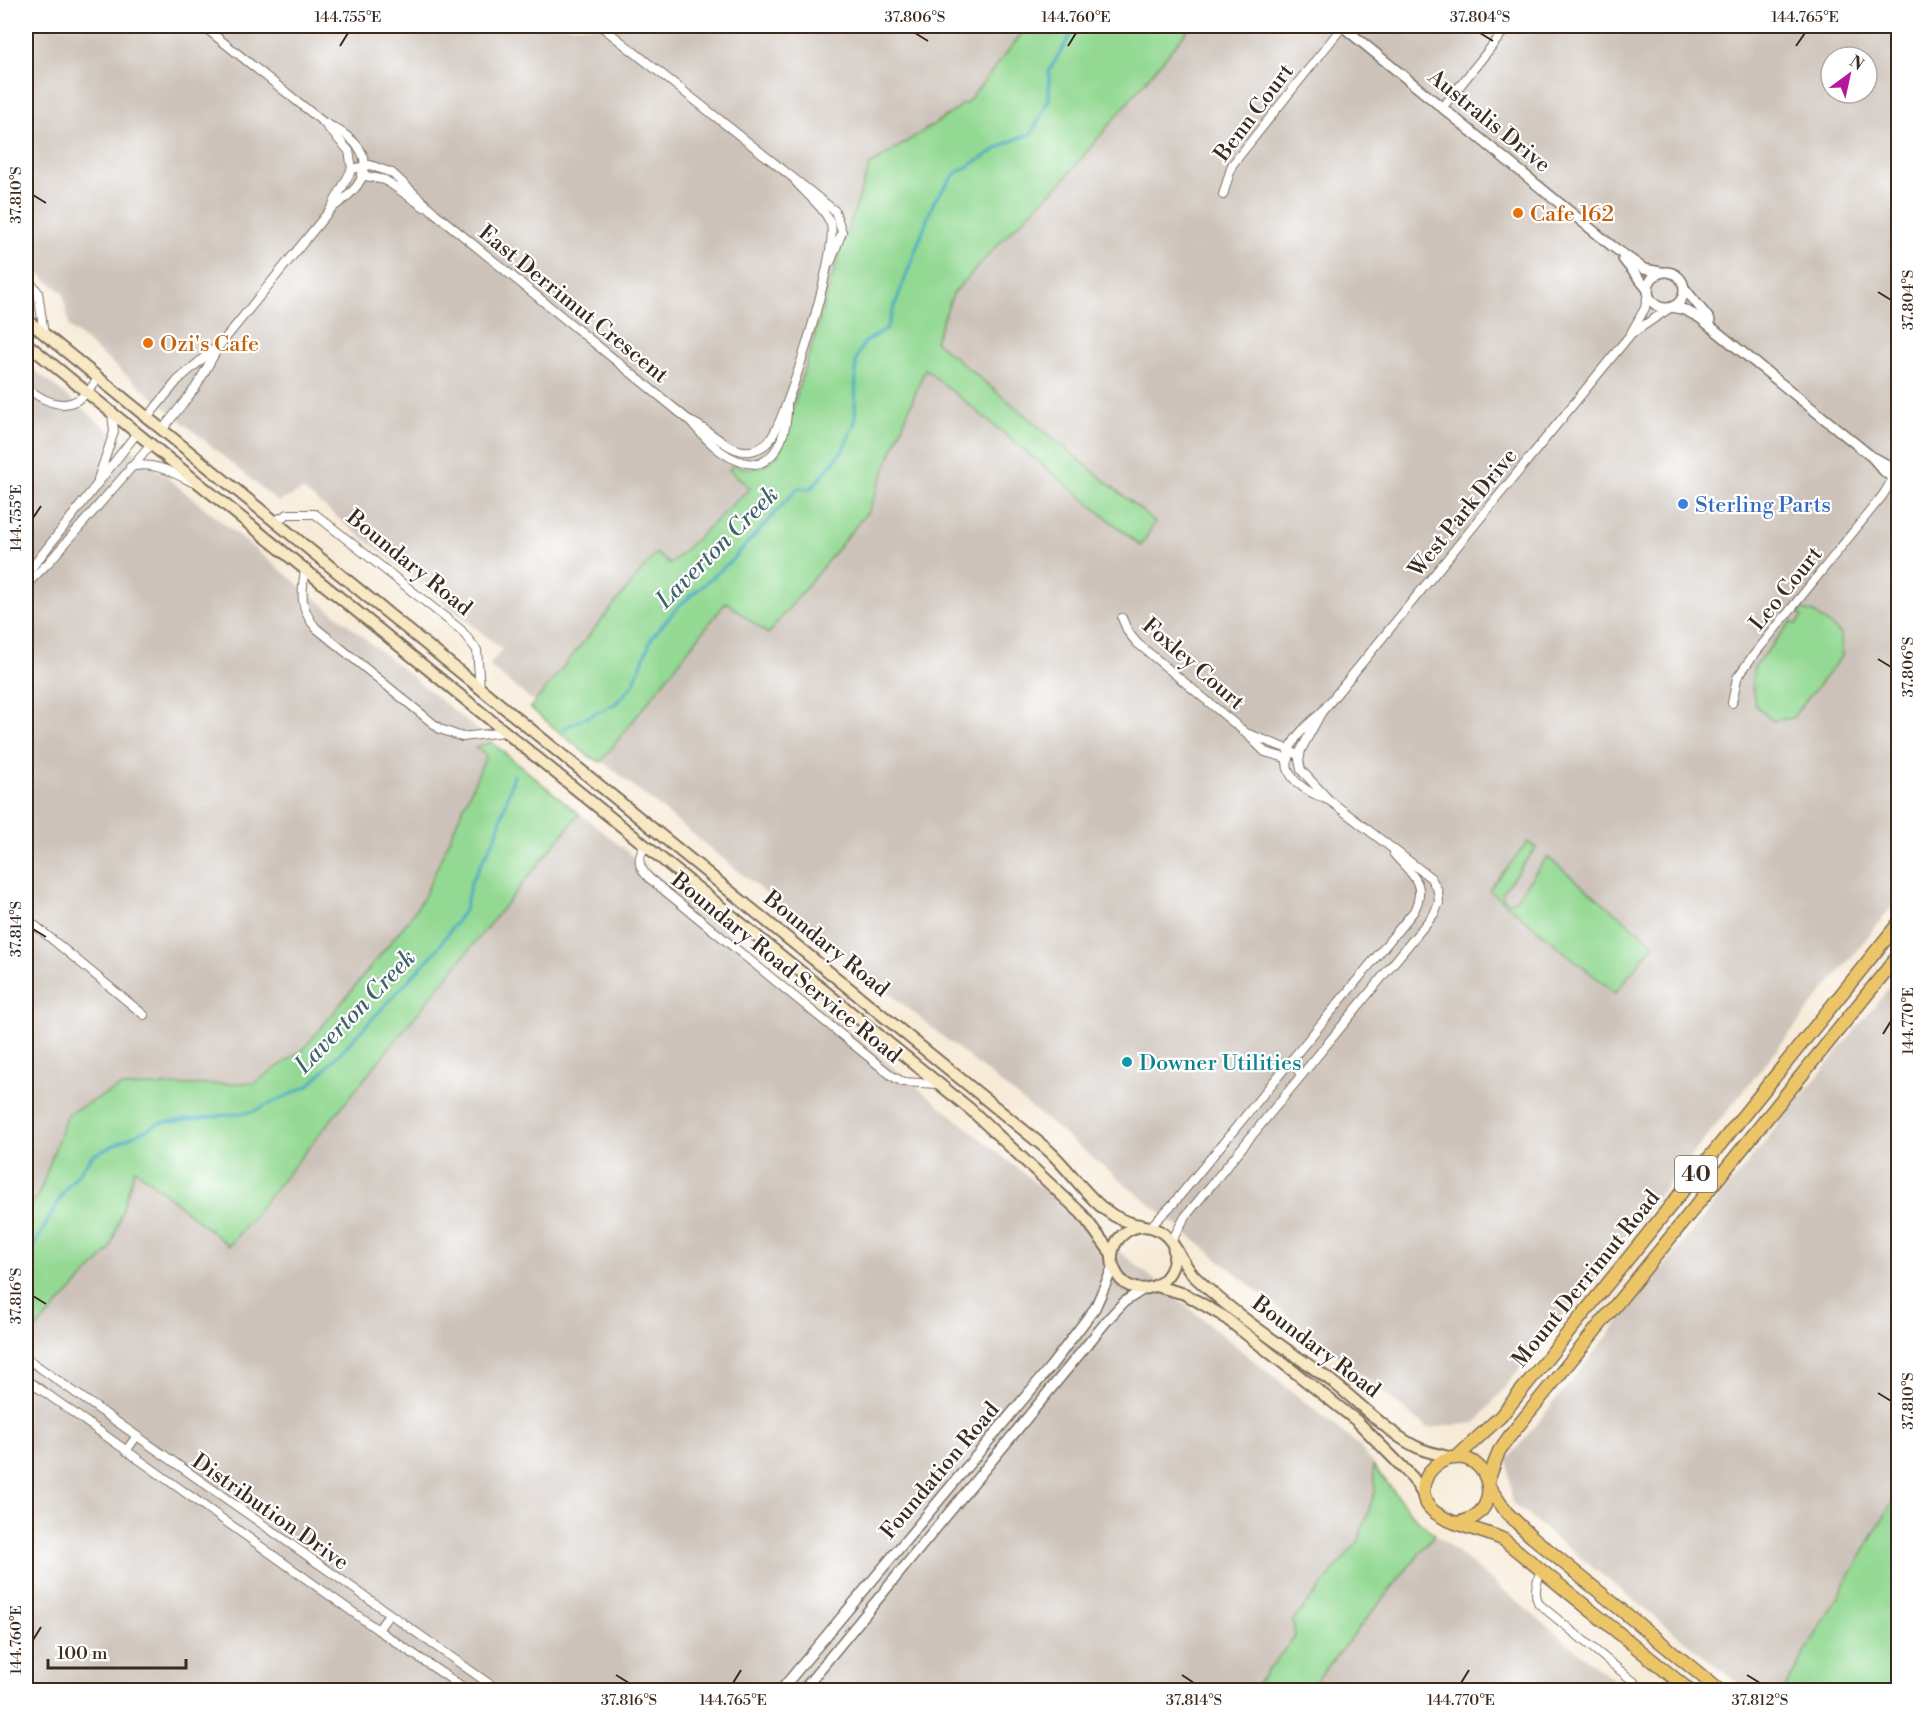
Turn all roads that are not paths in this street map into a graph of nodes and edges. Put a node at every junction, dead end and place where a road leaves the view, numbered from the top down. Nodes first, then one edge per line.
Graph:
1 (203, 26) edge
2 (601, 26) edge
3 (1342, 26) edge
4 (1508, 26) edge
5 (1443, 107) junction
6 (323, 122) junction
7 (366, 165) junction
8 (352, 169) junction
9 (364, 176) junction
10 (1223, 195) dead end
11 (330, 210) junction
12 (436, 214) junction
13 (1612, 246) junction
14 (1661, 272) junction
15 (26, 277) edge
16 (1685, 289) junction
17 (1648, 292) junction
18 (1671, 308) junction
19 (26, 319) edge
20 (44, 334) junction
21 (1630, 335) junction
22 (1730, 342) junction
23 (26, 343) edge
24 (219, 346) junction
25 (98, 378) junction
26 (26, 387) edge
27 (88, 394) junction
28 (787, 403) junction
29 (112, 413) junction
30 (147, 418) junction
31 (690, 421) junction
32 (162, 430) junction
33 (137, 433) junction
34 (151, 445) junction
35 (128, 467) junction
36 (1897, 476) edge
37 (95, 486) junction
38 (202, 486) junction
39 (275, 521) junction
40 (280, 550) junction
41 (305, 570) junction
42 (26, 575) edge
43 (26, 585) edge
44 (1122, 618) dead end
45 (480, 688) junction
46 (1732, 704) dead end
47 (1321, 713) junction
48 (504, 732) junction
49 (1246, 733) junction
50 (1288, 749) junction
51 (1300, 756) junction
52 (1285, 760) junction
53 (1329, 800) junction
54 (657, 831) junction
55 (645, 847) junction
56 (1389, 849) junction
57 (1420, 889) junction
58 (1438, 891) junction
59 (26, 918) edge
60 (1899, 924) edge
61 (1899, 956) edge
62 (144, 1015) dead end
63 (1292, 1059) junction
64 (1310, 1065) junction
65 (1301, 1076) junction
66 (940, 1084) junction
67 (1148, 1226) junction
68 (1172, 1244) junction
69 (1112, 1254) junction
70 (1113, 1267) junction
71 (1156, 1286) junction
72 (1144, 1289) junction
73 (26, 1358) edge
74 (1051, 1366) junction
75 (50, 1375) junction
76 (1063, 1375) junction
77 (26, 1379) edge
78 (41, 1390) junction
79 (136, 1437) junction
80 (126, 1451) junction
81 (1454, 1458) junction
82 (1488, 1484) junction
83 (1425, 1498) junction
84 (1456, 1523) junction
85 (1541, 1569) junction
86 (388, 1616) junction
87 (378, 1630) junction
88 (467, 1690) edge
89 (498, 1690) edge
90 (781, 1690) edge
91 (803, 1690) edge
92 (1644, 1690) edge
93 (1689, 1690) edge
94 (1719, 1690) edge

1 - 6 street
2 - 28 street, East Derrimut Crescent
3 - 5 street, Australis Drive
3 - 10 street, Benn Court
4 - 5 street
5 - 13 street, Australis Drive
6 - 7 street
6 - 8 street
7 - 8 street
7 - 9 street
7 - 12 street, East Derrimut Crescent
8 - 9 street, East Derrimut Crescent
8 - 11 street
9 - 11 street
9 - 12 street, East Derrimut Crescent
11 - 24 street
12 - 31 street, East Derrimut Crescent
13 - 14 street, Australis Drive
13 - 17 street, Australis Drive
14 - 16 street
14 - 17 street
15 - 20 street
16 - 18 street
16 - 22 street
17 - 18 street
17 - 21 street, West Park Drive
18 - 21 street, West Park Drive
18 - 22 street
19 - 20 main road, Boundary Road
20 - 25 main road, Boundary Road
21 - 47 street, West Park Drive
22 - 36 street
23 - 27 main road, Boundary Road
24 - 30 street
24 - 32 street
25 - 27 street
25 - 30 main road, Boundary Road
26 - 27 street
27 - 29 main road, Boundary Road
28 - 31 street, East Derrimut Crescent
28 - 31 street, East Derrimut Crescent
29 - 33 main road, Boundary Road
29 - 37 street
30 - 32 main road, Boundary Road
30 - 33 main road
32 - 34 main road
32 - 39 main road, Boundary Road
33 - 34 main road, Boundary Road
33 - 37 street
34 - 35 street
34 - 38 main road, Boundary Road
35 - 38 street
35 - 43 street
36 - 46 street, Leo Court
37 - 42 street
38 - 40 main road, Boundary Road
39 - 40 main road
39 - 45 main road, Boundary Road
39 - 45 street, Boundary Road
40 - 41 main road, Boundary Road
41 - 48 main road, Boundary Road
41 - 48 street
44 - 49 street, Foxley Court
45 - 54 main road, Boundary Road
47 - 50 street, West Park Drive
47 - 51 street, West Park Drive
48 - 55 main road, Boundary Road
49 - 50 street, Foxley Court
49 - 52 street, Foxley Court
50 - 51 street, Foxley Court
50 - 52 street, West Park Drive
51 - 52 street
51 - 53 street
52 - 53 street
53 - 56 street
54 - 55 main road
54 - 67 main road, Boundary Road
55 - 66 main road, Boundary Road
55 - 66 street, Boundary Road Service Road
56 - 57 street
56 - 58 street
57 - 58 street
57 - 63 street
58 - 64 street
59 - 62 street
60 - 81 main road, Mount Derrimut Road / 40
61 - 82 main road, Mount Derrimut Road / 40
63 - 64 street
63 - 65 street
63 - 67 street
64 - 65 street
65 - 68 street
66 - 69 main road, Boundary Road
67 - 68 main road
67 - 69 main road
68 - 71 main road
68 - 81 main road, Boundary Road
69 - 70 main road
70 - 72 main road
70 - 74 street, Foundation Road
71 - 72 main road
71 - 83 main road, Boundary Road
72 - 76 street, Foundation Road
73 - 75 street, Distribution Drive
74 - 76 street
74 - 90 street, Foundation Road
75 - 78 street
75 - 79 street, Distribution Drive
76 - 91 street, Foundation Road
77 - 78 street, Distribution Drive
78 - 80 street, Distribution Drive
79 - 80 street
79 - 86 street, Distribution Drive
80 - 87 street, Distribution Drive
81 - 82 main road
81 - 83 main road, 40
82 - 84 main road, 40
82 - 94 main road
83 - 84 main road
84 - 85 main road
85 - 92 street
85 - 93 main road
86 - 87 street
86 - 89 street, Distribution Drive
87 - 88 street, Distribution Drive

